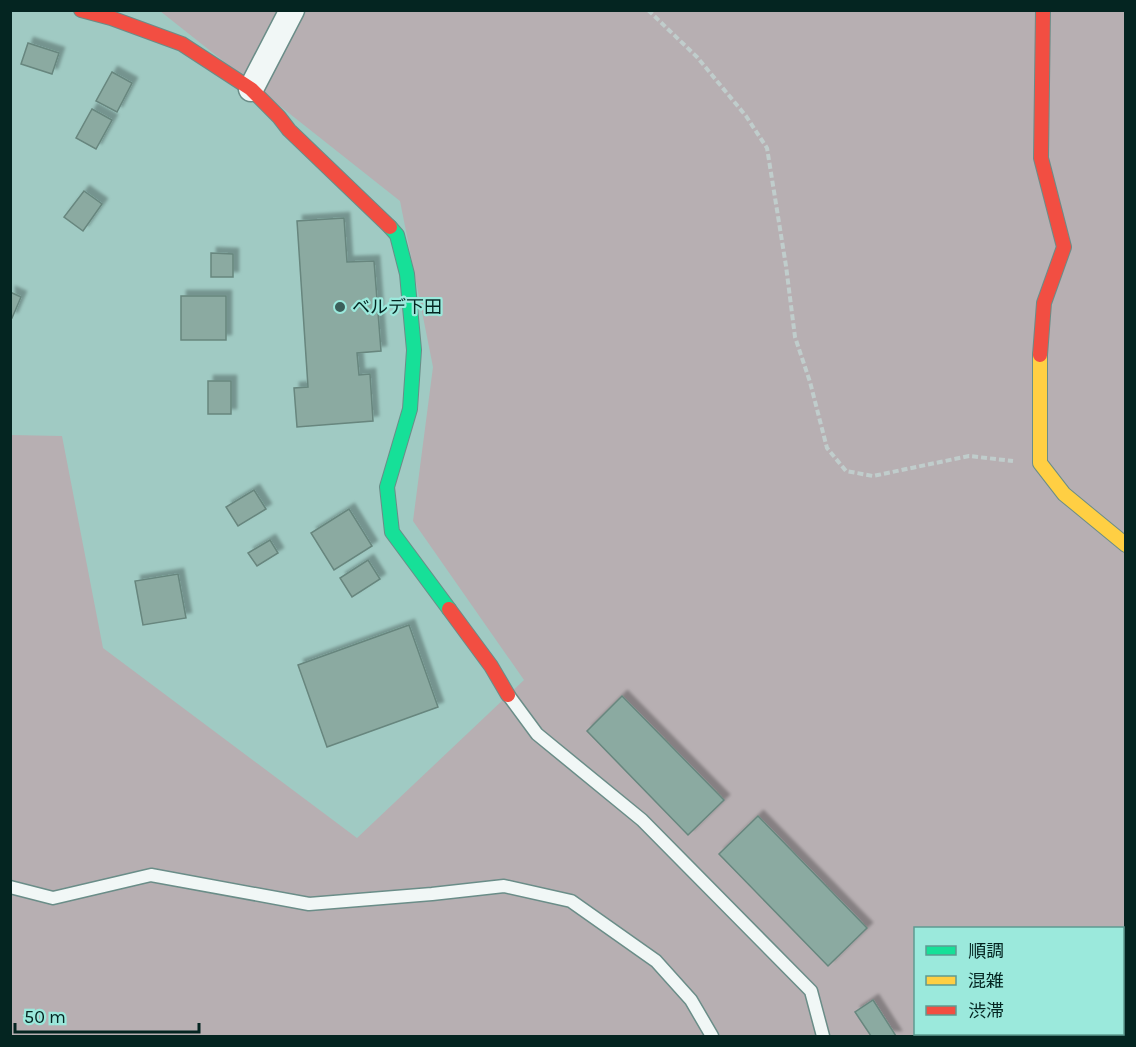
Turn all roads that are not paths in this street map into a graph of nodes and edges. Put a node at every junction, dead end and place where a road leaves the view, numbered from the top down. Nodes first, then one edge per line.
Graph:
1 (81, 10) edge
2 (292, 10) edge
3 (1043, 10) edge
4 (250, 89) junction
5 (1125, 545) edge
6 (508, 695) joint
7 (10, 887) edge
8 (712, 1036) edge
9 (823, 1036) edge

1 - 4 street
2 - 4 street
3 - 5 street
4 - 6 street
6 - 9 lane
7 - 8 lane

